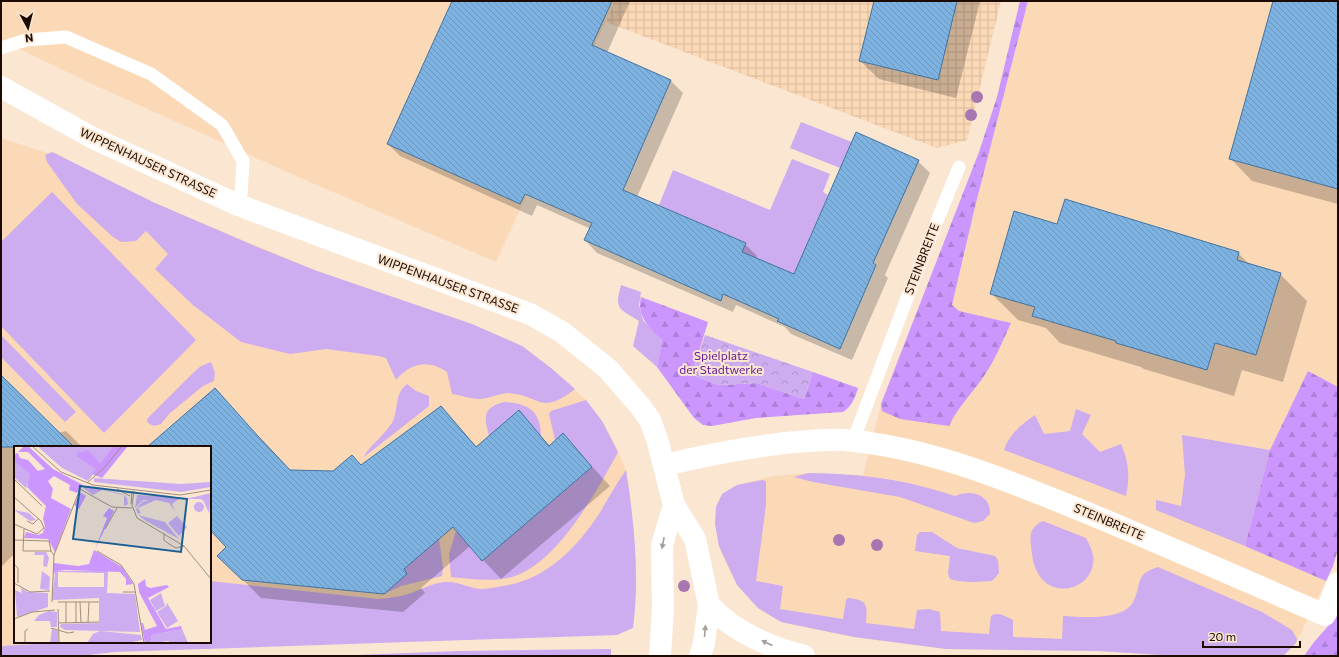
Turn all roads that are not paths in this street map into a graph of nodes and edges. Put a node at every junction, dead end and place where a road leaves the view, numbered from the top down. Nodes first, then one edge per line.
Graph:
1 (1, 48) edge
2 (1, 87) edge
3 (959, 167) dead end
4 (238, 205) junction
5 (853, 441) junction
6 (665, 465) junction
7 (674, 505) junction
8 (1338, 583) edge
9 (709, 606) junction
10 (660, 656) edge
11 (700, 656) edge
12 (804, 656) edge

1 - 4 lane
2 - 4 street, WIPPENHAUSER STRASSE
3 - 5 lane, STEINBREITE
4 - 6 street, WIPPENHAUSER STRASSE
5 - 6 street, STEINBREITE
5 - 8 street, STEINBREITE
6 - 7 street, WIPPENHAUSER STRASSE
7 - 9 street
7 -> 10 street, WIPPENHAUSER STRASSE
11 -> 9 street
12 -> 9 street

